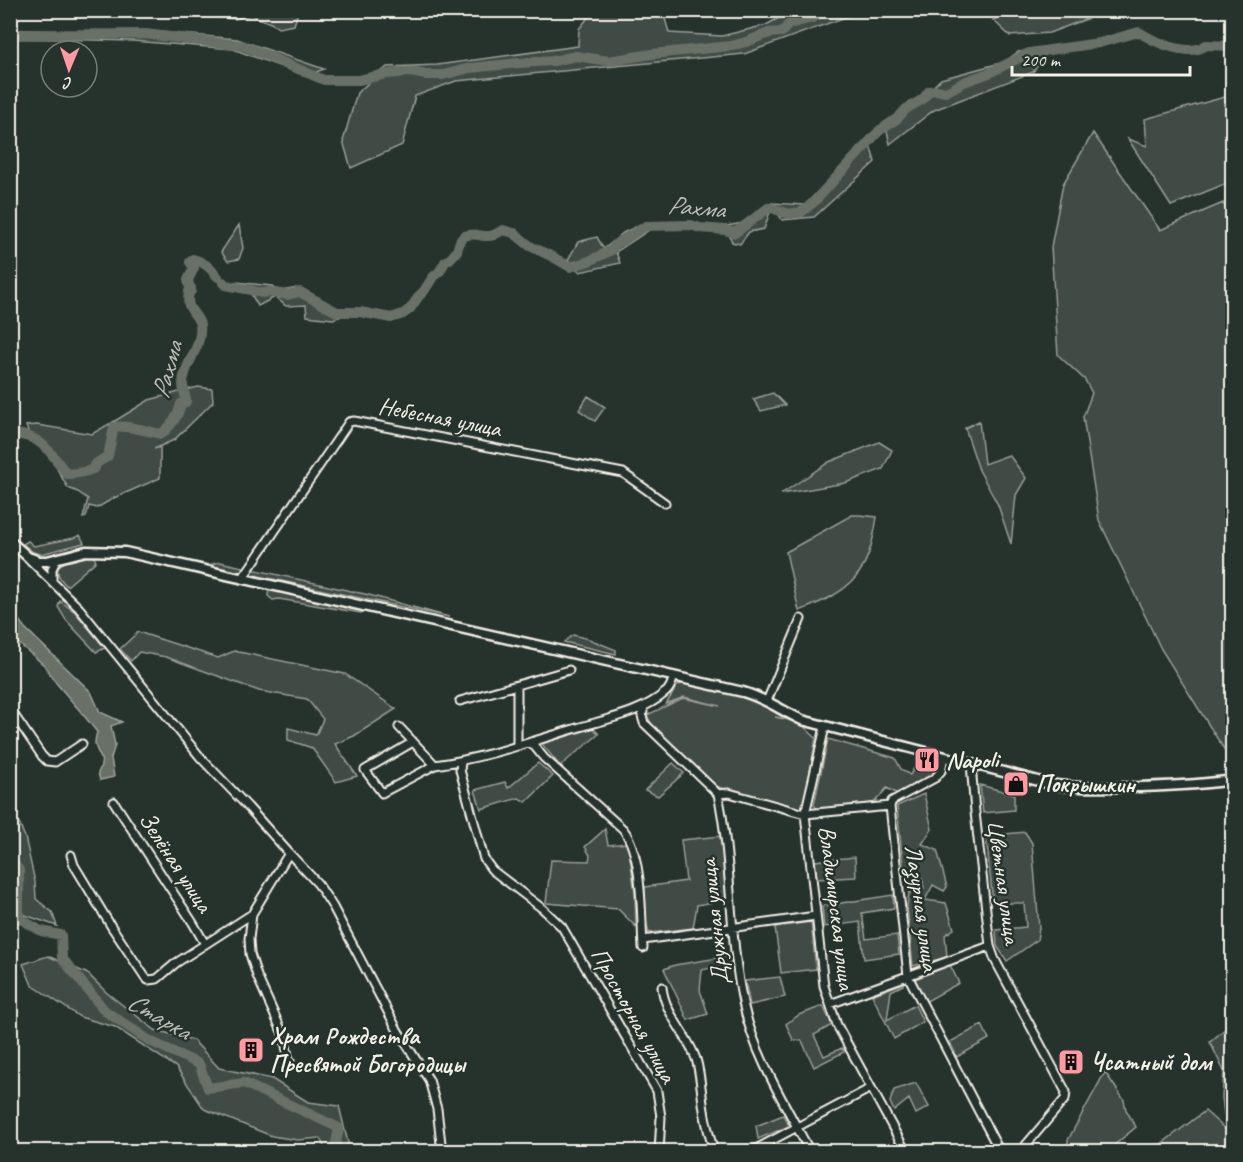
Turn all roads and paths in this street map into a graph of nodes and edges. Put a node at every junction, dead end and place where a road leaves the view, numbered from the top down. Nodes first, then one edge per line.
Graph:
1 (665, 503) dead end
2 (10, 542) edge
3 (28, 557) junction
4 (57, 558) junction
5 (242, 579) junction
6 (52, 581) junction
7 (801, 620) dead end
8 (569, 670) dead end
9 (674, 676) junction
10 (517, 685) junction
11 (768, 700) junction
12 (460, 701) dead end
13 (644, 706) junction
14 (10, 709) edge
15 (399, 727) dead end
16 (825, 727) junction
17 (413, 742) junction
18 (531, 742) junction
19 (82, 744) dead end
20 (517, 746) junction
21 (944, 758) junction
22 (461, 762) junction
23 (971, 764) junction
24 (435, 765) junction
25 (1233, 780) edge
26 (718, 795) junction
27 (114, 802) dead end
28 (890, 806) junction
29 (805, 814) junction
30 (289, 853) junction
31 (71, 855) dead end
32 (252, 914) junction
33 (816, 916) junction
34 (732, 928) junction
35 (205, 944) junction
36 (990, 946) junction
37 (908, 975) junction
38 (662, 987) dead end
39 (830, 1004) junction
40 (290, 1061) dead end
41 (870, 1088) junction
42 (797, 1126) junction
43 (442, 1152) edge
44 (658, 1152) edge
45 (714, 1152) edge
46 (750, 1152) edge
47 (810, 1152) edge
48 (906, 1152) edge
49 (1000, 1152) edge
50 (1020, 1152) edge

1 - 5 street, Небесная улица
2 - 3 street
3 - 4 street
3 - 6 street
4 - 5 street
4 - 6 street
5 - 9 street
6 - 30 street
7 - 11 street
8 - 10 street
9 - 11 street
9 - 13 street
10 - 12 street
10 - 20 street
11 - 16 street
13 - 18 street
13 - 26 street
14 - 19 street
15 - 17 street
16 - 21 street
16 - 29 street
17 - 24 street
17 - 24 street
18 - 20 street
18 - 34 street
20 - 22 street
21 - 23 street
21 - 28 street
22 - 24 street
22 - 44 street, Просторная улица
23 - 25 street
23 - 36 street, Цветная улица
26 - 29 street, Владимирская улица
26 - 34 street, Дружная улица
27 - 35 street, Зелёная улица
28 - 29 street
28 - 37 street, Лазурная улица
29 - 33 street, Владимирская улица
30 - 32 street, Зелёная улица
30 - 43 street
31 - 35 street
32 - 35 street
32 - 40 street, Зелёная улица
33 - 34 street
33 - 39 street, Владимирская улица
34 - 42 street, Дружная улица
36 - 37 street
36 - 50 street, Цветная улица
37 - 39 street
37 - 49 street, Лазурная улица
38 - 45 street
39 - 41 street, Владимирская улица
41 - 42 street
41 - 48 street, Владимирская улица
42 - 46 street
42 - 47 street, Дружная улица

